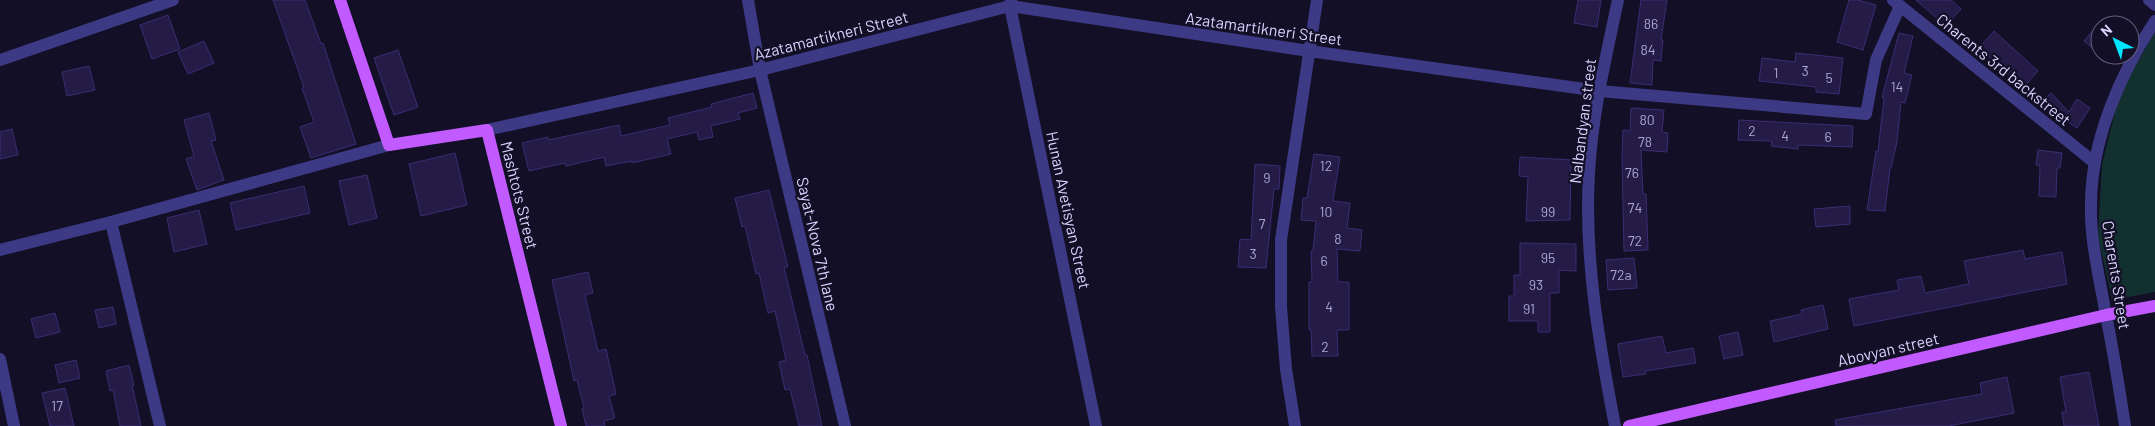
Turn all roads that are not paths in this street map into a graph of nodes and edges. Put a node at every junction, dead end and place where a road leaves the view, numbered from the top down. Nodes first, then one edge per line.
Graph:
1 (172, 0) edge
2 (340, 0) edge
3 (748, 0) edge
4 (1317, 0) edge
5 (1618, 0) edge
6 (2148, 0) edge
7 (1011, 3) edge
8 (1896, 3) edge
9 (2155, 5) edge
10 (2155, 20) edge
11 (1309, 51) junction
12 (0, 60) edge
13 (760, 70) junction
14 (1600, 91) junction
15 (487, 130) junction
16 (389, 145) junction
17 (2095, 163) junction
18 (111, 222) junction
19 (0, 250) edge
20 (2155, 306) edge
21 (2106, 315) junction
22 (0, 360) edge
23 (14, 426) edge
24 (160, 426) edge
25 (561, 426) edge
26 (845, 426) edge
27 (1096, 426) edge
28 (1295, 426) edge
29 (1615, 426) edge
30 (1629, 426) edge
31 (2125, 426) edge

1 - 12 street
2 - 16 main road
3 - 13 street, Sayat-Nova 7th lane
4 - 11 street
5 - 14 street, Nalbandyan street
6 - 9 street
7 - 11 street, Azatamartikneri Street
7 - 13 street, Azatamartikneri Street
7 - 27 street, Hunan Avetisyan Street
8 - 14 street, Azatamartikneri Street
8 - 17 street, Charents 3rd backstreet
10 - 17 street, Charents Street
11 - 14 street, Azatamartikneri Street
11 - 28 street
13 - 15 street, Azatamartikneri Street
13 - 26 street, Sayat-Nova 7th lane
14 - 29 street, Nalbandyan street
15 - 16 main road, Mashtots Street
15 - 25 main road, Mashtots Street
16 - 18 street
17 - 21 street, Charents Street
18 - 19 street
18 - 24 street
20 - 21 main road, Abovyan street
21 - 30 main road, Abovyan street
21 - 31 street, Charents Street
22 - 23 street

